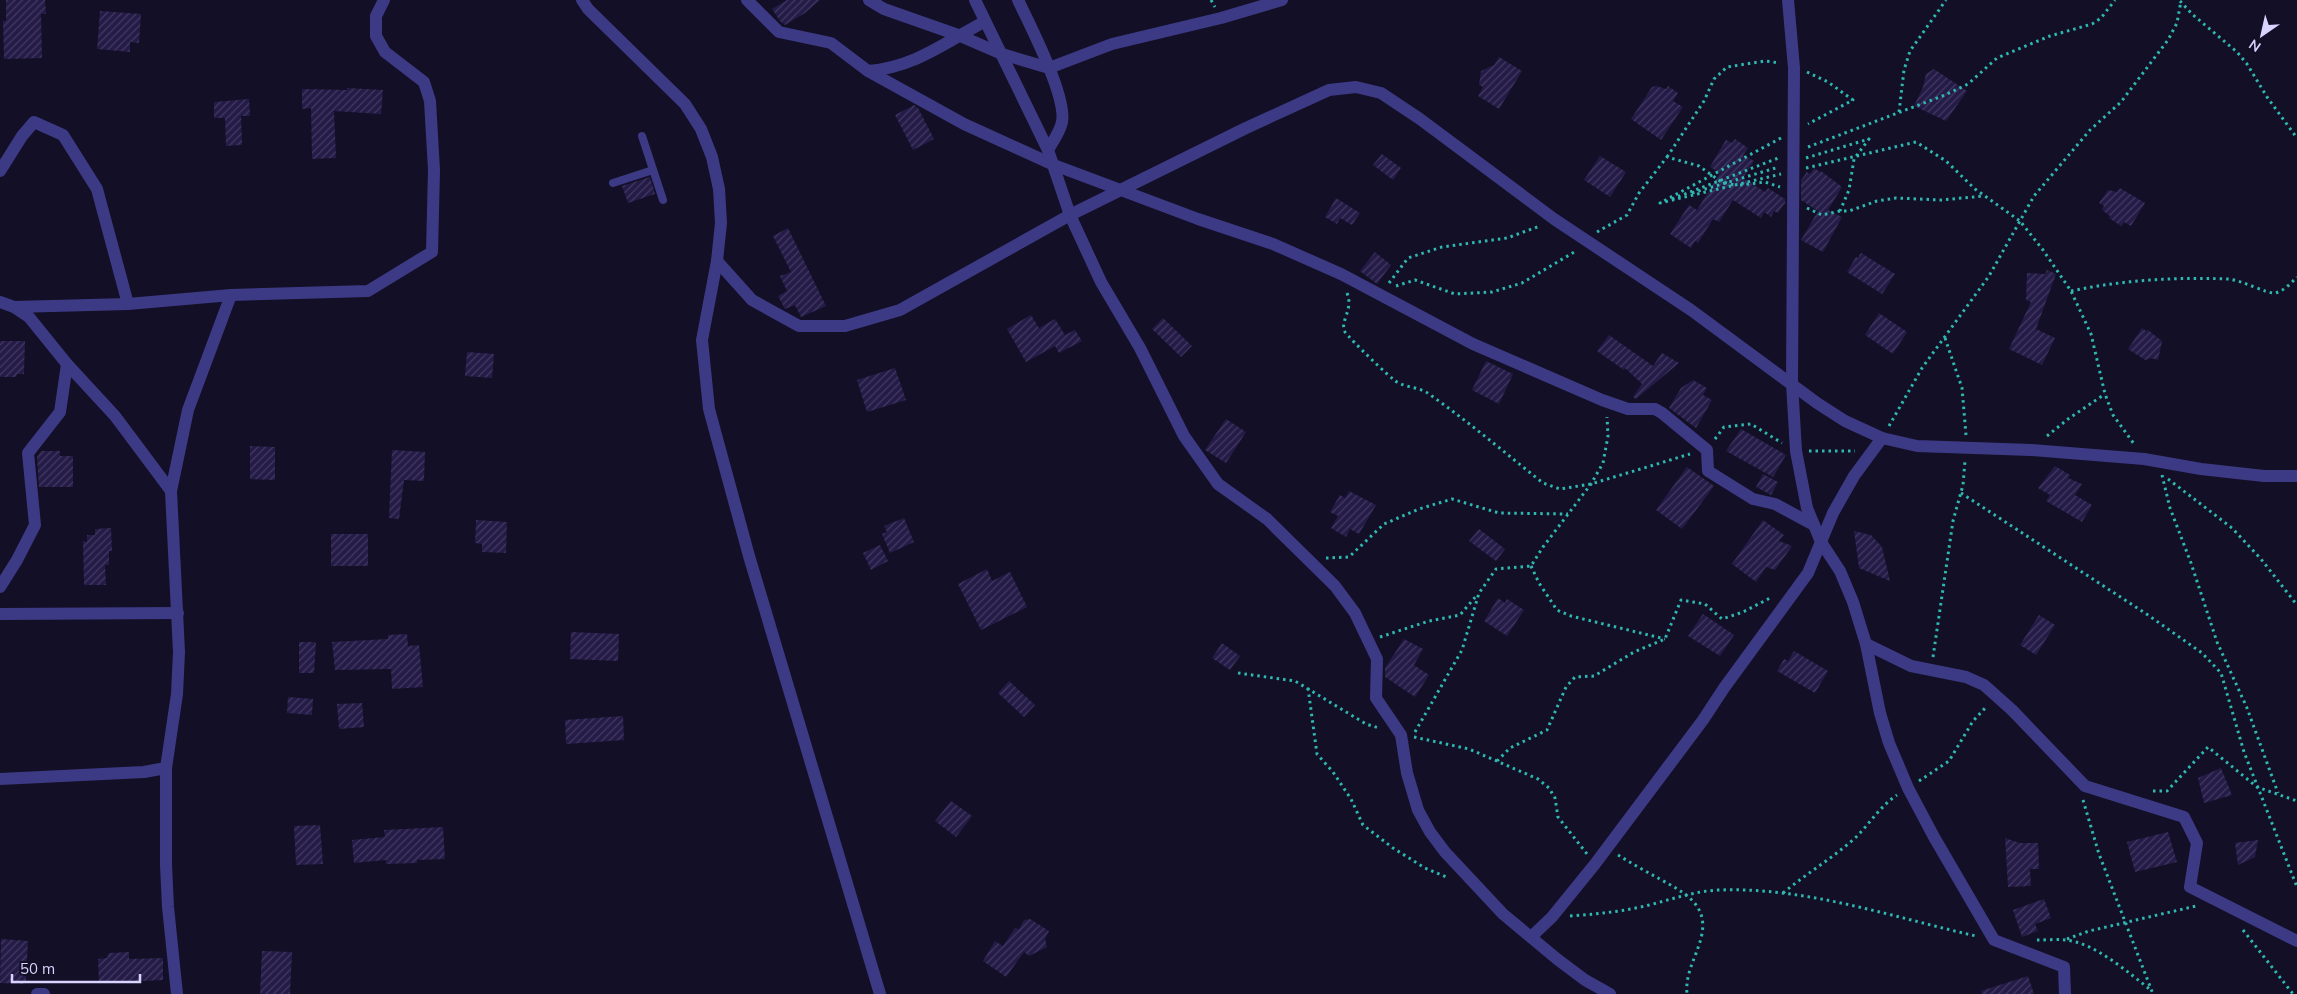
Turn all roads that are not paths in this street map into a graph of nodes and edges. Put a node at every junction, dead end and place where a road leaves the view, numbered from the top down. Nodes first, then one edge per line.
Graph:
1 (384, 0) edge
2 (582, 0) edge
3 (748, 0) edge
4 (869, 0) edge
5 (975, 0) edge
6 (1018, 0) edge
7 (1282, 0) edge
8 (1788, 0) edge
9 (984, 22) junction
10 (958, 35) junction
11 (1002, 54) junction
12 (1050, 68) junction
13 (868, 70) junction
14 (642, 136) dead end
15 (1048, 150) junction
16 (1054, 165) junction
17 (653, 170) junction
18 (0, 172) edge
19 (613, 183) dead end
20 (1122, 191) junction
21 (663, 200) dead end
22 (1070, 215) junction
23 (717, 260) junction
24 (231, 295) junction
25 (0, 302) edge
26 (128, 304) junction
27 (14, 307) junction
28 (67, 364) junction
29 (1792, 383) junction
30 (1882, 438) junction
31 (2297, 476) edge
32 (172, 491) junction
33 (1814, 525) junction
34 (1821, 542) junction
35 (0, 588) edge
36 (178, 613) junction
37 (0, 614) edge
38 (1866, 644) junction
39 (166, 768) junction
40 (0, 779) edge
41 (1531, 937) junction
42 (2297, 941) edge
43 (37, 994) edge
44 (44, 994) edge
45 (177, 994) edge
46 (880, 994) edge
47 (1610, 994) edge
48 (2065, 994) edge

1 - 24 street
2 - 23 street
3 - 13 street
4 - 10 street
5 - 9 street
6 - 12 street
7 - 12 street
8 - 29 street
9 - 10 street
9 - 11 street
10 - 11 street
10 - 13 street
11 - 12 street
11 - 15 street
12 - 15 street
13 - 16 street
14 - 17 lane
15 - 16 street
16 - 20 street
16 - 22 street
17 - 19 lane
17 - 21 lane
18 - 26 street
20 - 22 street
20 - 29 street
20 - 33 street
22 - 23 street
22 - 41 street
23 - 46 street
24 - 26 street
24 - 32 street
25 - 27 street
26 - 27 street
27 - 28 street
28 - 32 street
28 - 35 street
29 - 30 street
29 - 33 street
30 - 31 street
30 - 34 street
32 - 36 street
33 - 34 street
34 - 38 street
34 - 41 street
36 - 37 street
36 - 39 street
38 - 42 street
38 - 48 street
39 - 40 street
39 - 45 street
41 - 47 street
43 - 44 street

